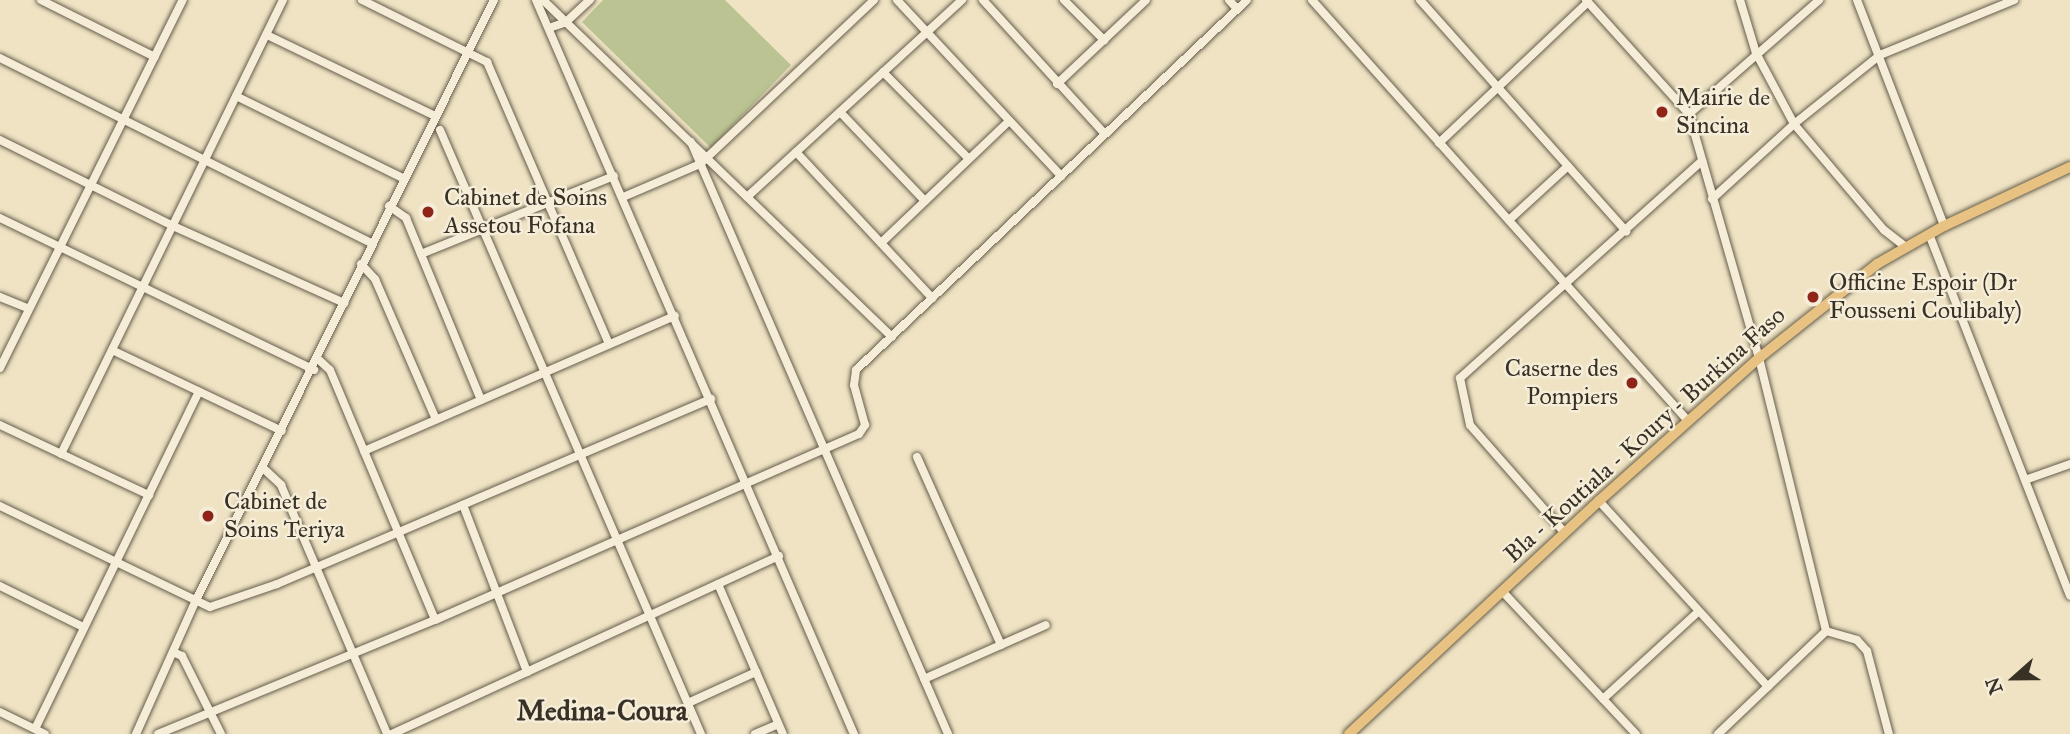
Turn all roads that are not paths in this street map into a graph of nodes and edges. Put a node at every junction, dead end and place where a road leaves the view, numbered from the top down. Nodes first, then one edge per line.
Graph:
1 (41, 0) edge
2 (183, 0) edge
3 (284, 0) edge
4 (362, 0) edge
5 (494, 0) edge
6 (536, 0) edge
7 (543, 0) edge
8 (590, 0) edge
9 (874, 0) edge
10 (897, 0) edge
11 (962, 0) edge
12 (983, 0) edge
13 (1064, 0) edge
14 (1146, 0) edge
15 (1228, 0) edge
16 (1247, 0) edge
17 (1312, 0) edge
18 (1420, 0) edge
19 (1740, 0) edge
20 (1819, 0) edge
21 (1857, 0) edge
22 (2014, 0) edge
23 (1587, 1) edge
24 (1237, 9) junction
25 (566, 22) junction
26 (550, 28) junction
27 (927, 32) junction
28 (267, 34) junction
29 (1104, 40) junction
30 (466, 52) junction
31 (1756, 52) junction
32 (1880, 55) junction
33 (155, 57) junction
34 (0, 58) edge
35 (883, 72) junction
36 (1058, 84) junction
37 (1498, 87) junction
38 (236, 96) junction
39 (840, 112) junction
40 (1689, 114) junction
41 (433, 115) junction
42 (124, 118) junction
43 (1009, 121) junction
44 (1794, 124) junction
45 (440, 130) dead end
46 (1105, 134) junction
47 (0, 140) edge
48 (1439, 143) junction
49 (796, 152) junction
50 (205, 159) junction
51 (969, 159) junction
52 (704, 161) junction
53 (1702, 161) junction
54 (1569, 166) junction
55 (2070, 167) edge
56 (614, 176) junction
57 (1061, 176) junction
58 (403, 178) junction
59 (91, 185) junction
60 (623, 197) junction
61 (747, 197) junction
62 (1712, 199) junction
63 (925, 201) junction
64 (548, 203) junction
65 (389, 206) junction
66 (0, 218) edge
67 (1509, 220) junction
68 (173, 226) junction
69 (1944, 226) junction
70 (483, 229) junction
71 (1626, 231) junction
72 (1929, 234) junction
73 (371, 243) junction
74 (881, 243) junction
75 (60, 247) junction
76 (1906, 247) junction
77 (421, 254) junction
78 (361, 264) junction
79 (1566, 285) junction
80 (143, 288) junction
81 (0, 297) edge
82 (932, 298) junction
83 (344, 303) junction
84 (29, 309) junction
85 (675, 316) junction
86 (892, 337) junction
87 (609, 344) junction
88 (112, 351) junction
89 (1759, 358) junction
90 (318, 359) junction
91 (0, 368) edge
92 (314, 370) junction
93 (545, 372) junction
94 (200, 392) junction
95 (711, 399) junction
96 (481, 400) junction
97 (436, 419) junction
98 (1688, 421) junction
99 (0, 425) edge
100 (282, 431) junction
101 (825, 450) junction
102 (364, 451) junction
103 (61, 454) junction
104 (581, 455) junction
105 (917, 457) dead end
106 (2070, 464) edge
107 (263, 468) junction
108 (2025, 480) junction
109 (748, 484) junction
110 (149, 495) junction
111 (1599, 501) junction
112 (463, 505) junction
113 (0, 506) edge
114 (1564, 532) junction
115 (398, 533) junction
116 (616, 539) junction
117 (779, 556) junction
118 (116, 561) junction
119 (316, 568) junction
120 (718, 584) junction
121 (0, 586) edge
122 (1502, 591) junction
123 (496, 593) junction
124 (2070, 595) edge
125 (196, 600) junction
126 (1699, 611) junction
127 (650, 615) junction
128 (435, 620) junction
129 (1046, 625) dead end
130 (83, 627) junction
131 (1826, 631) junction
132 (1001, 645) junction
133 (173, 652) junction
134 (351, 655) junction
135 (527, 672) junction
136 (756, 672) junction
137 (925, 679) junction
138 (1768, 687) junction
139 (1603, 699) junction
140 (688, 703) junction
141 (0, 712) edge
142 (211, 712) junction
143 (778, 724) junction
144 (34, 729) junction
145 (1356, 732) edge
146 (46, 734) edge
147 (136, 734) edge
148 (158, 734) edge
149 (221, 734) edge
150 (389, 734) edge
151 (701, 734) edge
152 (755, 734) edge
153 (783, 734) edge
154 (854, 734) edge
155 (947, 734) edge
156 (1636, 734) edge
157 (1718, 734) edge
158 (1889, 734) edge

1 - 33 street
2 - 33 street
3 - 28 street
4 - 30 street
5 - 30 street
6 - 26 street
7 - 25 street
8 - 25 street
9 - 52 street
10 - 27 street
11 - 27 street
12 - 36 street
13 - 29 street
14 - 29 street
15 - 24 street
16 - 24 street
17 - 48 street
18 - 37 street
19 - 31 street
20 - 31 street
21 - 32 street
22 - 32 street
23 - 37 street
23 - 40 street
24 - 46 street
25 - 26 street
25 - 52 street
26 - 56 street
27 - 35 street
27 - 43 street
28 - 38 street
28 - 41 street
29 - 36 street
30 - 41 street
30 - 64 street
31 - 40 street
31 - 44 street
32 - 44 street
32 - 69 street
33 - 42 street
34 - 42 street
35 - 39 street
35 - 51 street
36 - 46 street
37 - 48 street
37 - 54 street
38 - 50 street
38 - 58 street
39 - 49 street
39 - 63 street
40 - 53 street
41 - 58 street
42 - 50 street
42 - 59 street
43 - 51 street
43 - 57 street
44 - 62 street
44 - 76 street
45 - 70 street
46 - 57 street
47 - 59 street
48 - 67 street
49 - 61 street
49 - 74 street
50 - 68 street
50 - 73 street
51 - 63 street
52 - 60 street
52 - 61 street
52 - 101 street
53 - 62 street
53 - 71 street
54 - 67 street
54 - 71 street
55 - 69 main road, Bla - Koutiala - Koury - Burkina Faso
56 - 60 street
56 - 64 street
57 - 82 street
58 - 65 street
59 - 68 street
59 - 75 street
60 - 85 street
61 - 86 street
62 - 89 street
63 - 74 street
64 - 70 street
64 - 87 street
65 - 73 street
65 - 77 street
66 - 75 street
67 - 79 street
68 - 80 street
68 - 83 street
69 - 72 main road, Bla - Koutiala - Koury - Burkina Faso
70 - 77 street
70 - 93 street
71 - 79 street
72 - 76 main road, Bla - Koutiala - Koury - Burkina Faso
72 - 108 street
73 - 78 street
74 - 82 street
75 - 80 street
75 - 84 street
76 - 89 main road, Bla - Koutiala - Koury - Burkina Faso
77 - 96 street
78 - 83 street
78 - 97 street
79 - 98 street
79 - 114 street
80 - 88 street
80 - 92 street
81 - 84 street
82 - 86 street
83 - 90 street
84 - 91 street
85 - 87 street
85 - 95 street
86 - 101 street
87 - 93 street
88 - 94 street
88 - 103 street
89 - 98 main road, Bla - Koutiala - Koury - Burkina Faso
89 - 131 street
90 - 92 street
90 - 102 street
92 - 100 street
93 - 96 street
93 - 104 street
94 - 100 street
94 - 110 street
95 - 104 street
95 - 109 street
96 - 97 street
97 - 102 street
98 - 111 main road, Bla - Koutiala - Koury - Burkina Faso
99 - 103 street
100 - 107 street
101 - 109 street
101 - 137 street
102 - 115 street
103 - 110 street
104 - 112 street
104 - 116 street
105 - 132 street
106 - 108 street
107 - 119 street
107 - 125 street
108 - 124 street
109 - 116 street
109 - 117 street
110 - 118 street
111 - 114 main road, Bla - Koutiala - Koury - Burkina Faso
111 - 126 street
112 - 115 street
112 - 123 street
113 - 118 street
114 - 122 main road, Bla - Koutiala - Koury - Burkina Faso
115 - 119 street
115 - 128 street
116 - 123 street
116 - 127 street
117 - 120 street
117 - 154 street
118 - 125 street
118 - 130 street
119 - 125 street
119 - 134 street
120 - 127 street
120 - 136 street
121 - 130 street
122 - 139 street
122 - 145 main road, Bla - Koutiala - Koury - Burkina Faso
123 - 128 street
123 - 135 street
125 - 133 street
126 - 138 street
126 - 139 street
127 - 135 street
127 - 140 street
128 - 134 street
129 - 132 street
130 - 144 street
131 - 138 street
131 - 158 street
132 - 137 street
133 - 142 street
133 - 147 street
134 - 142 street
134 - 150 street
135 - 150 street
136 - 140 street
136 - 143 street
137 - 155 street
138 - 157 street
139 - 156 street
140 - 151 street
141 - 144 street
142 - 148 street
142 - 149 street
143 - 152 street
143 - 153 street
144 - 146 street

